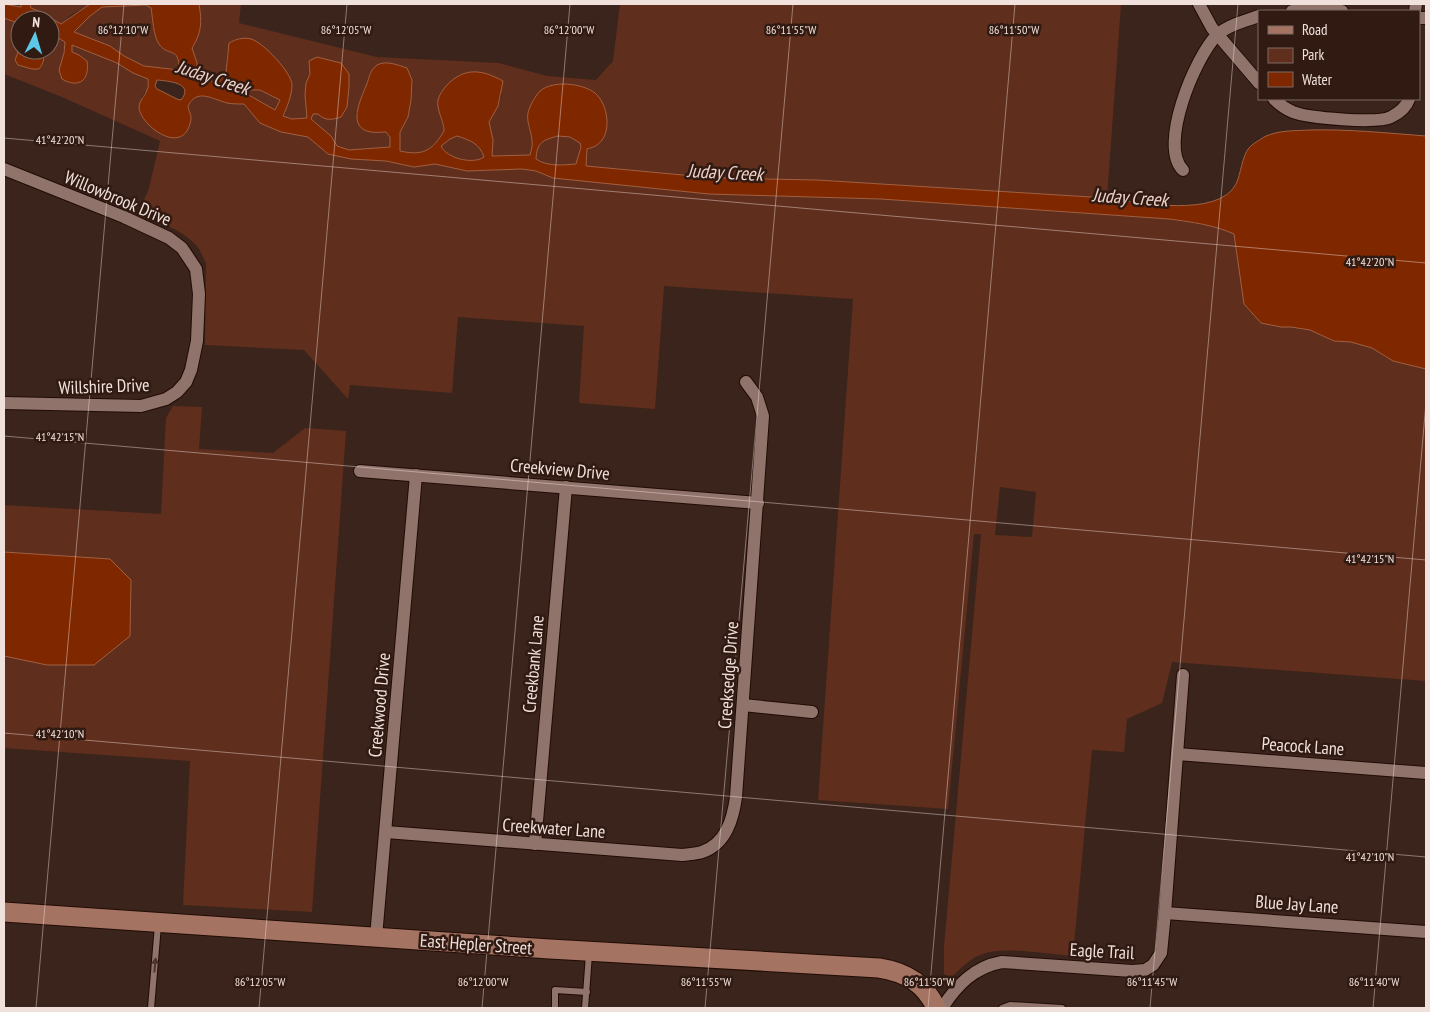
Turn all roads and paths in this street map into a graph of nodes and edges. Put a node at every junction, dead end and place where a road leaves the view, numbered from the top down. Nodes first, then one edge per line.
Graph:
1 (1199, 4) edge
2 (1258, 16) edge
3 (1217, 35) junction
4 (1258, 82) edge
5 (1275, 100) edge
6 (1410, 100) edge
7 (4, 169) edge
8 (1182, 170) dead end
9 (197, 341) joint
10 (746, 382) dead end
11 (4, 404) edge
12 (360, 471) dead end
13 (416, 475) junction
14 (566, 487) junction
15 (758, 503) junction
16 (1183, 675) dead end
17 (743, 706) junction
18 (812, 712) dead end
19 (1177, 754) junction
20 (1426, 773) edge
21 (386, 832) junction
22 (535, 844) junction
23 (720, 848) joint
24 (4, 912) edge
25 (1165, 913) junction
26 (159, 923) junction
27 (1426, 932) edge
28 (376, 937) junction
29 (590, 951) junction
30 (587, 992) junction
31 (937, 1007) edge
32 (152, 1008) edge
33 (555, 1008) edge
34 (585, 1008) edge
35 (1002, 1008) edge
36 (1062, 1008) edge

1 - 3 street
2 - 3 street
3 - 4 street
3 - 8 street
5 - 6 street
7 - 9 street, Willowbrook Drive
9 - 11 street, Willshire Drive
10 - 15 street, Creeksedge Drive
12 - 13 street, Creekview Drive
13 - 14 street, Creekview Drive
13 - 21 street, Creekwood Drive
14 - 15 street, Creekview Drive
14 - 22 street, Creekbank Lane
15 - 17 street, Creeksedge Drive
16 - 19 street, Eagle Trail
17 - 18 street
17 - 23 street, Creeksedge Drive
19 - 20 street, Peacock Lane
19 - 25 street, Eagle Trail
21 - 22 street, Creekwater Lane
21 - 28 street, Creekwood Drive
22 - 23 street, Creekwater Lane
24 - 26 street, East Hepler Street
25 - 27 street, Blue Jay Lane
25 - 31 street, Eagle Trail
26 - 28 street, East Hepler Street
32 -> 26 lane
28 - 29 street, East Hepler Street
29 - 30 lane
29 - 31 street, East Hepler Street
30 - 33 lane
30 - 34 lane
35 - 36 lane

